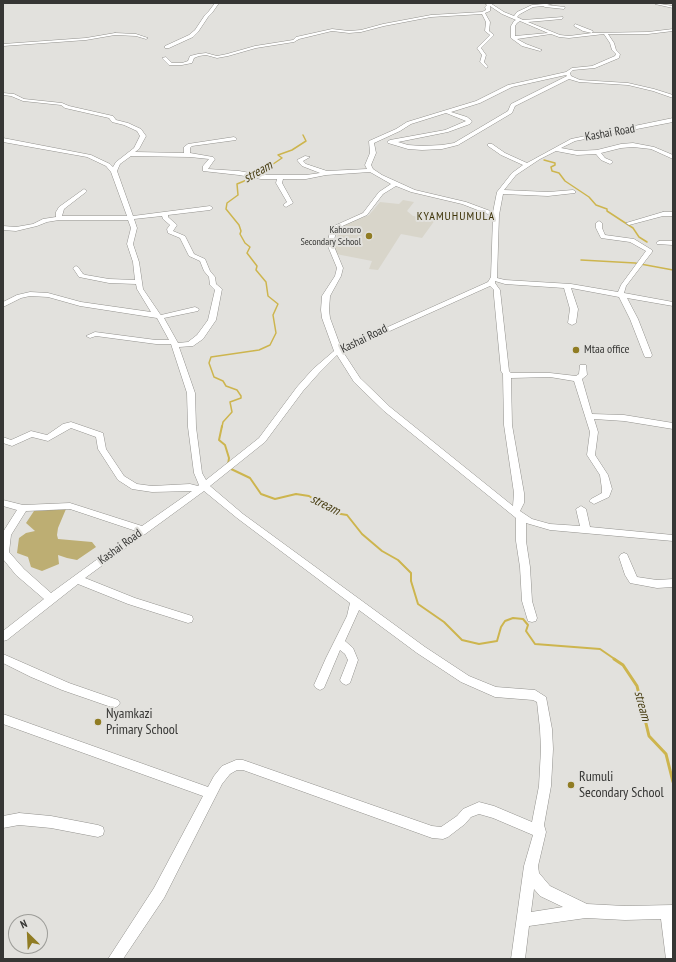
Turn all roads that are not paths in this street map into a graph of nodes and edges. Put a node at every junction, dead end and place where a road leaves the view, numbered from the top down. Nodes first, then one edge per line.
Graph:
1 (217, 3) edge
2 (553, 3) edge
3 (656, 3) edge
4 (487, 4) edge
5 (533, 4) edge
6 (541, 5) junction
7 (673, 7) edge
8 (564, 8) dead end
9 (556, 10) dead end
10 (484, 13) junction
11 (503, 13) junction
12 (562, 18) dead end
13 (519, 20) junction
14 (575, 25) dead end
15 (567, 27) dead end
16 (583, 29) junction
17 (673, 30) edge
18 (570, 32) dead end
19 (605, 33) junction
20 (553, 34) junction
21 (146, 38) dead end
22 (513, 38) junction
23 (3, 45) edge
24 (167, 47) dead end
25 (540, 50) dead end
26 (164, 58) dead end
27 (486, 67) dead end
28 (583, 68) junction
29 (594, 73) dead end
30 (569, 75) junction
31 (5, 94) dead end
32 (673, 97) edge
33 (447, 112) junction
34 (672, 122) edge
35 (234, 139) dead end
36 (3, 140) edge
37 (390, 142) junction
38 (371, 145) junction
39 (490, 145) dead end
40 (555, 149) junction
41 (597, 152) junction
42 (130, 154) junction
43 (186, 155) junction
44 (307, 157) dead end
45 (673, 157) edge
46 (610, 162) dead end
47 (527, 165) junction
48 (371, 170) junction
49 (114, 171) junction
50 (326, 173) junction
51 (280, 178) junction
52 (395, 184) junction
53 (84, 192) dead end
54 (500, 192) junction
55 (573, 192) dead end
56 (286, 205) dead end
57 (210, 208) dead end
58 (165, 213) junction
59 (673, 214) edge
60 (496, 215) junction
61 (59, 218) junction
62 (130, 218) junction
63 (599, 222) dead end
64 (629, 223) dead end
65 (3, 228) edge
66 (659, 243) dead end
67 (673, 243) edge
68 (76, 268) dead end
69 (492, 281) junction
70 (138, 282) junction
71 (567, 286) junction
72 (622, 296) junction
73 (3, 304) edge
74 (673, 304) edge
75 (195, 309) dead end
76 (158, 316) junction
77 (572, 323) dead end
78 (90, 336) dead end
79 (175, 344) junction
80 (338, 351) junction
81 (648, 355) dead end
82 (583, 367) dead end
83 (507, 373) junction
84 (577, 379) junction
85 (589, 416) junction
86 (673, 426) edge
87 (3, 440) edge
88 (202, 488) junction
89 (594, 501) dead end
90 (3, 503) edge
91 (24, 508) junction
92 (582, 509) dead end
93 (518, 515) junction
94 (143, 530) junction
95 (586, 530) junction
96 (673, 538) edge
97 (624, 557) dead end
98 (77, 579) junction
99 (673, 583) edge
100 (51, 599) junction
101 (356, 602) junction
102 (532, 618) dead end
103 (188, 619) dead end
104 (3, 637) edge
105 (339, 643) junction
106 (3, 658) edge
107 (346, 680) dead end
108 (320, 685) dead end
109 (114, 703) dead end
110 (3, 719) edge
111 (210, 793) junction
112 (3, 822) edge
113 (98, 831) dead end
114 (540, 832) junction
115 (531, 866) junction
116 (586, 911) junction
117 (670, 913) edge
118 (524, 921) junction
119 (114, 959) edge
120 (518, 959) edge
121 (673, 959) edge

1 - 24 street
2 - 6 street
3 - 7 street
4 - 10 street
4 - 11 street
5 - 6 street
5 - 13 street
6 - 8 street
6 - 9 street
10 - 11 street
10 - 26 street
10 - 27 street
11 - 13 street
12 - 13 street
13 - 20 street
13 - 22 street
14 - 16 street
15 - 16 street
16 - 18 street
16 - 19 street
17 - 19 street
19 - 20 street
19 - 28 street
20 - 22 street
21 - 23 street
22 - 25 street
28 - 29 street
28 - 30 street
30 - 32 street
30 - 33 street
30 - 37 street
31 - 42 street
33 - 37 street
33 - 38 street
34 - 40 street, Kashai Road
35 - 43 street
36 - 49 street
37 - 38 street
38 - 48 street
39 - 47 street
40 - 41 street
40 - 47 street, Kashai Road
41 - 45 street
41 - 46 street
42 - 43 street
42 - 49 street
43 - 51 street
44 - 50 street
47 - 54 street, Kashai Road
48 - 50 street
48 - 52 street
49 - 62 street
50 - 51 street
51 - 56 street
52 - 60 street
52 - 80 street
53 - 61 street
54 - 55 street
54 - 60 street, Kashai Road
57 - 58 street
58 - 62 street
58 - 79 street
59 - 64 street
60 - 69 street, Kashai Road
61 - 62 street
61 - 65 street
62 - 70 street
63 - 72 street
66 - 67 street
68 - 70 street
69 - 71 street
69 - 80 street, Kashai Road
69 - 83 street
70 - 76 street
71 - 72 street
71 - 77 street
72 - 74 street
72 - 81 street
73 - 76 street
75 - 76 street
76 - 79 street
78 - 79 street
79 - 88 street
80 - 88 street, Kashai Road
80 - 93 street
82 - 84 street
83 - 84 street
83 - 93 street
84 - 85 street
85 - 86 street
85 - 89 street
87 - 88 street
88 - 94 street, Kashai Road
88 - 101 street
90 - 91 street
91 - 94 street
91 - 100 street
92 - 95 street
93 - 95 street
93 - 102 street
94 - 98 street, Kashai Road
95 - 96 street
97 - 99 street
98 - 100 street, Kashai Road
98 - 103 street
100 - 104 street, Kashai Road
101 - 105 street
101 - 114 street
105 - 107 street
105 - 108 street
106 - 109 street
110 - 111 street
111 - 114 street
111 - 119 street
112 - 113 street
114 - 115 street
115 - 116 street
115 - 118 street
116 - 117 street
116 - 118 street
117 - 121 street
118 - 120 street

